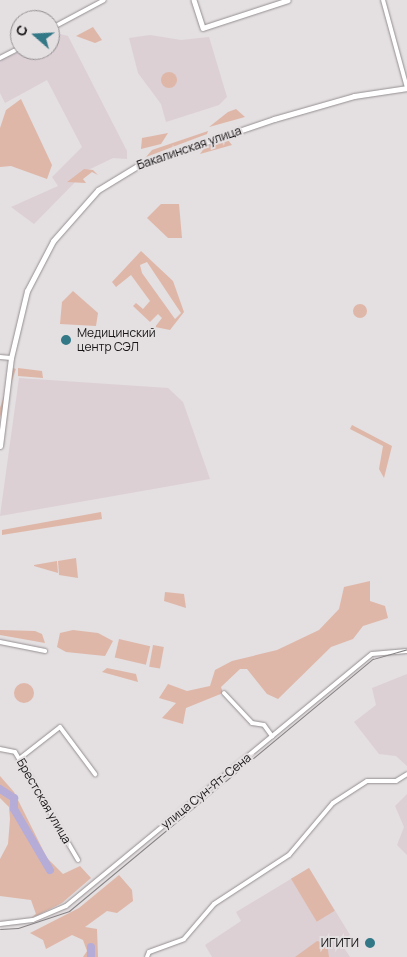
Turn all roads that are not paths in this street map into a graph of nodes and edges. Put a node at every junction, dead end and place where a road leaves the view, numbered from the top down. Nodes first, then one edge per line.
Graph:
1 (104, 0) edge
2 (194, 0) edge
3 (288, 0) edge
4 (383, 0) edge
5 (60, 24) edge
6 (407, 88) edge
7 (0, 357) edge
8 (11, 358) junction
9 (0, 446) edge
10 (0, 642) edge
11 (45, 650) dead end
12 (407, 651) edge
13 (224, 692) dead end
14 (272, 736) junction
15 (2, 749) edge
16 (19, 759) junction
17 (95, 774) dead end
18 (407, 774) edge
19 (78, 860) dead end
20 (0, 924) edge
21 (147, 957) edge

1 - 5 street
2 - 3 street
4 - 6 street
6 - 8 main road, Бакалинская улица
7 - 8 street
8 - 9 main road, Бакалинская улица
10 - 11 street
12 - 14 street, улица Сун-Ят-Сена
13 - 14 street
14 - 20 street, улица Сун-Ят-Сена
15 - 16 street, Брестская улица
16 - 17 street
16 - 19 street, Брестская улица
18 - 21 street

